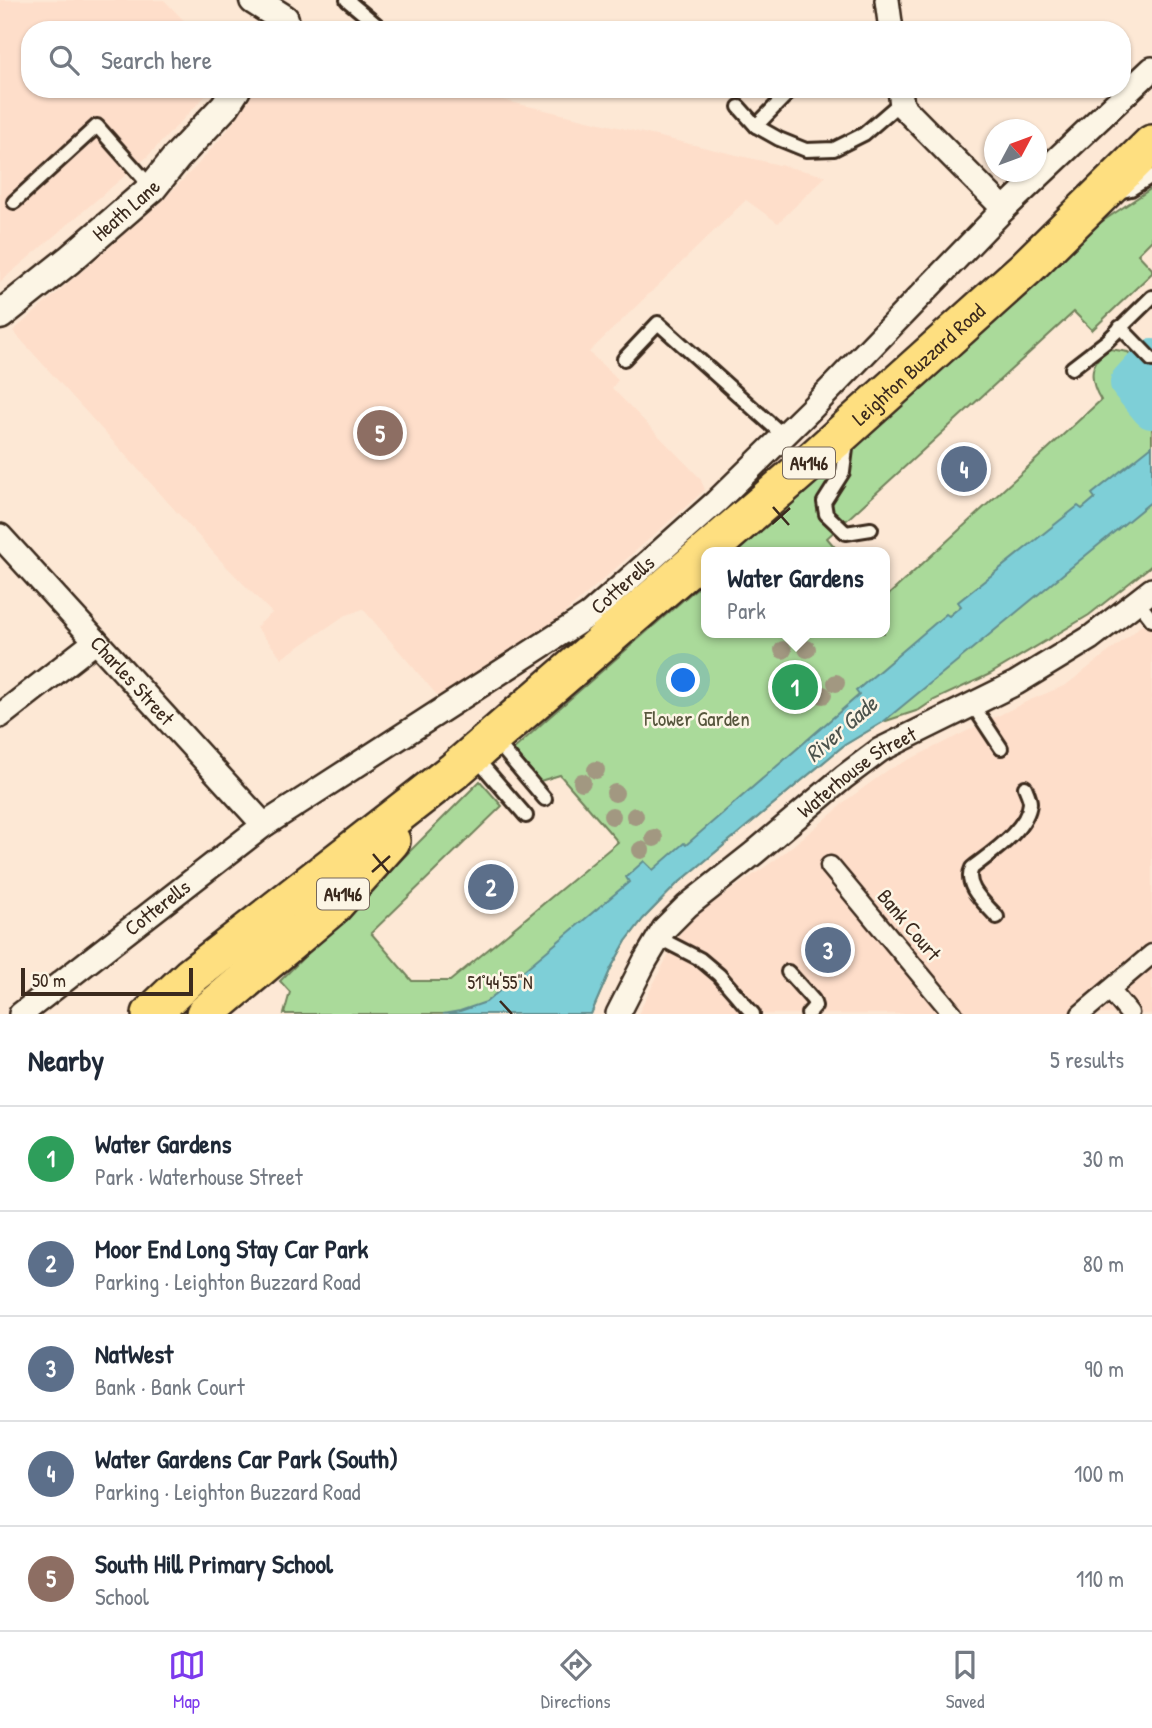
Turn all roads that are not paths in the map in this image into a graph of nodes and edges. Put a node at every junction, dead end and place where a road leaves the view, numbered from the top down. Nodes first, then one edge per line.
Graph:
1 (254, 0) edge
2 (347, 0) edge
3 (887, 0) edge
4 (284, 16) edge
5 (371, 21) edge
6 (890, 21) edge
7 (1152, 70) edge
8 (1131, 90) edge
9 (230, 98) edge
10 (783, 98) edge
11 (899, 98) edge
12 (901, 98) edge
13 (1122, 98) edge
14 (739, 107) dead end
15 (756, 126) junction
16 (1152, 144) edge
17 (1152, 176) edge
18 (152, 188) junction
19 (1099, 197) junction
20 (14, 202) dead end
21 (1004, 209) junction
22 (1152, 296) edge
23 (0, 315) edge
24 (1120, 327) junction
25 (1150, 358) edge
26 (624, 359) dead end
27 (1072, 368) dead end
28 (849, 427) junction
29 (784, 436) junction
30 (871, 529) dead end
31 (0, 536) edge
32 (711, 547) edge
33 (701, 556) edge
34 (1145, 596) edge
35 (1152, 620) edge
36 (96, 641) junction
37 (972, 704) junction
38 (0, 716) edge
39 (1002, 748) dead end
40 (473, 754) junction
41 (1025, 787) dead end
42 (545, 799) dead end
43 (526, 816) dead end
44 (264, 825) junction
45 (830, 866) dead end
46 (997, 917) dead end
47 (659, 938) junction
48 (1152, 954) edge
49 (788, 972) dead end
50 (191, 976) junction
51 (1110, 990) junction
52 (216, 1010) edge
53 (1129, 1013) edge
54 (21, 1014) edge
55 (151, 1014) edge
56 (618, 1014) edge
57 (753, 1014) edge
58 (808, 1014) edge
59 (953, 1014) edge
60 (1081, 1014) edge

1 - 4 street
2 - 5 lane
3 - 6 street
7 - 8 street, Cotterells
9 - 18 street, Heath Lane
10 - 15 lane
11 - 15 lane
12 - 21 street
13 - 21 street, Cotterells
14 - 15 lane
16 - 19 main road, Leighton Buzzard Road / A4146
17 - 19 lane
18 - 20 lane
18 - 23 street, Heath Lane
19 - 28 main road, Leighton Buzzard Road / A4146
21 - 29 street, Cotterells
22 - 24 lane
24 - 25 lane
24 - 27 lane
26 - 29 lane
28 - 30 lane
28 - 32 main road, Leighton Buzzard Road / A4146
29 - 44 street, Cotterells
31 - 36 street, Charles Street
33 - 40 main road, Leighton Buzzard Road / A4146
34 - 35 lane
34 - 37 street, Waterhouse Street
36 - 38 street
36 - 44 street, Charles Street
37 - 39 lane
37 - 47 street, Waterhouse Street
40 - 42 lane
40 - 43 lane
40 - 50 main road, Leighton Buzzard Road / A4146
40 - 52 main road, Leighton Buzzard Road / A4146
41 - 46 lane
44 - 54 street, Cotterells
45 - 59 street, Bank Court
47 - 56 street, Waterhouse Street
47 - 57 lane
48 - 51 street
49 - 58 lane
50 - 52 street
50 - 55 main road, Leighton Buzzard Road / A4146
51 - 53 street
51 - 60 street

